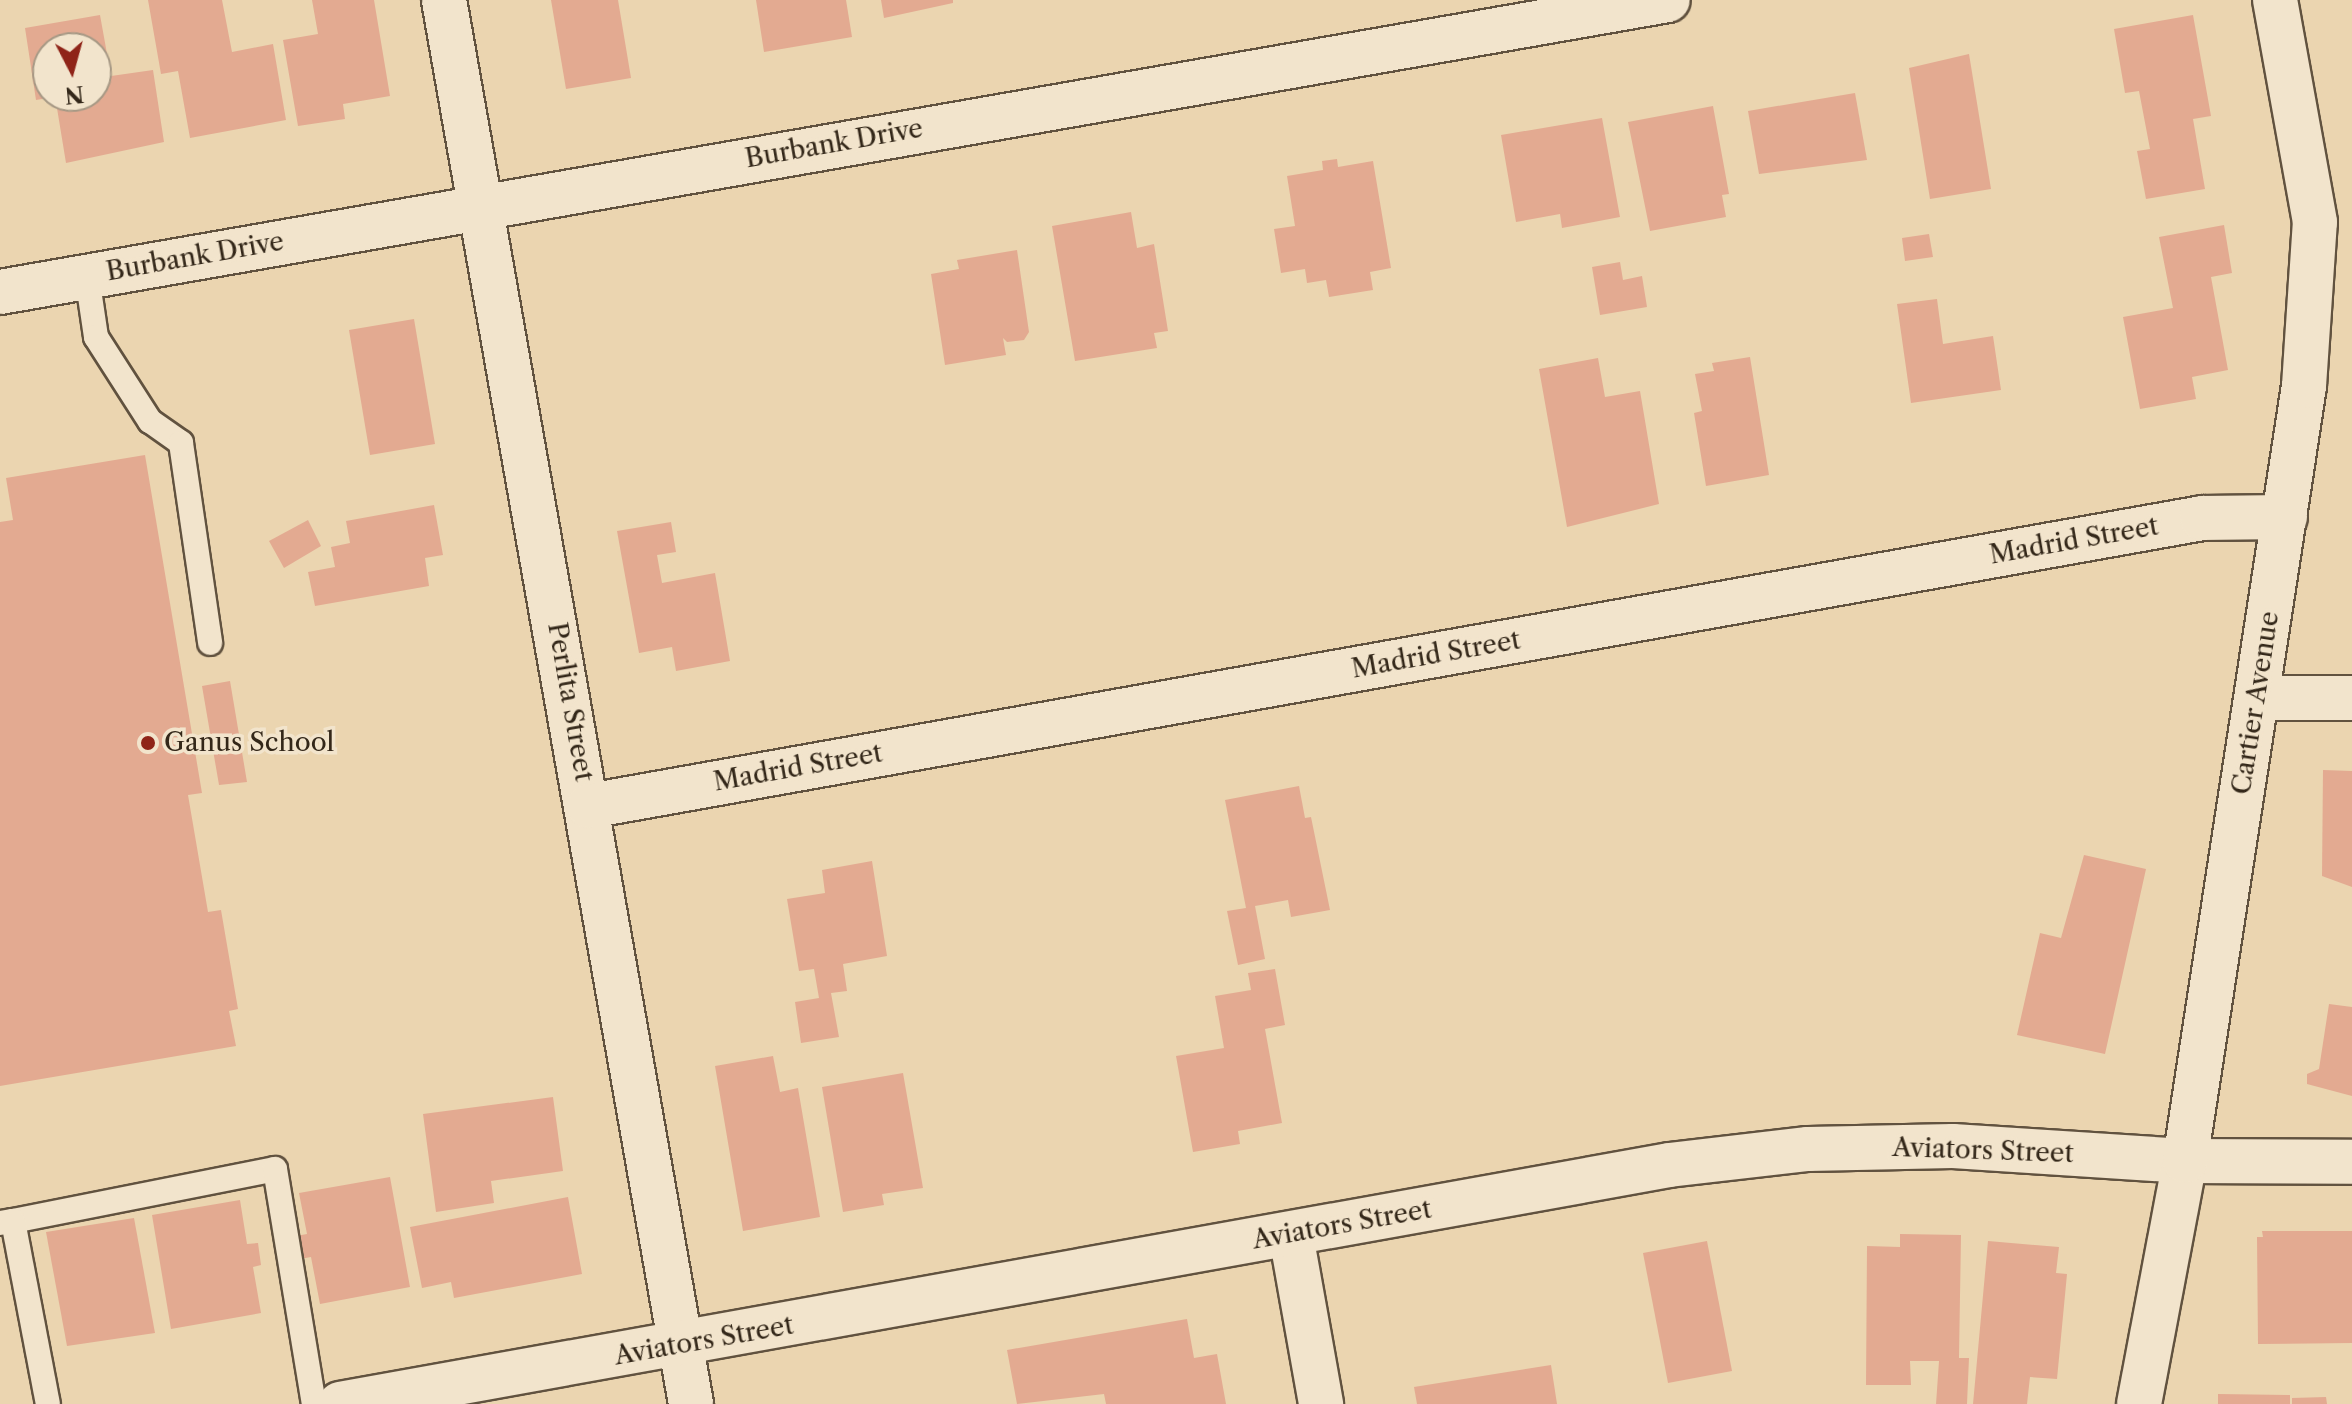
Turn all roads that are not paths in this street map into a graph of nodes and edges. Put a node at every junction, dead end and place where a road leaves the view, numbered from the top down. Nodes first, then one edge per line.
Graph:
1 (444, 0) edge
2 (1668, 0) edge
3 (2275, 0) edge
4 (481, 206) junction
5 (2334, 222) edge
6 (87, 276) junction
7 (0, 292) edge
8 (2285, 517) junction
9 (210, 643) dead end
10 (2258, 698) junction
11 (2352, 698) edge
12 (589, 806) junction
13 (2185, 1161) junction
14 (2352, 1162) edge
15 (6, 1222) edge
16 (1291, 1235) junction
17 (681, 1346) junction
18 (360, 1402) edge
19 (48, 1404) edge
20 (314, 1404) edge
21 (691, 1404) edge
22 (1321, 1404) edge
23 (2139, 1404) edge

1 - 4 street, Perlita Street
2 - 4 street, Burbank Drive
3 - 5 street, Cartier Avenue
4 - 6 street, Burbank Drive
4 - 12 street, Perlita Street
5 - 8 street, Cartier Avenue
6 - 7 street, Burbank Drive
6 - 9 lane
8 - 10 street, Cartier Avenue
8 - 12 street, Madrid Street
10 - 11 street
10 - 13 street, Cartier Avenue
12 - 17 street, Perlita Street
13 - 14 street, Aviators Street
13 - 16 street, Aviators Street
13 - 23 street, Cartier Avenue
15 - 19 lane
15 - 20 lane
16 - 17 street, Aviators Street
16 - 22 street
17 - 18 street, Aviators Street
17 - 21 street, Perlita Street

